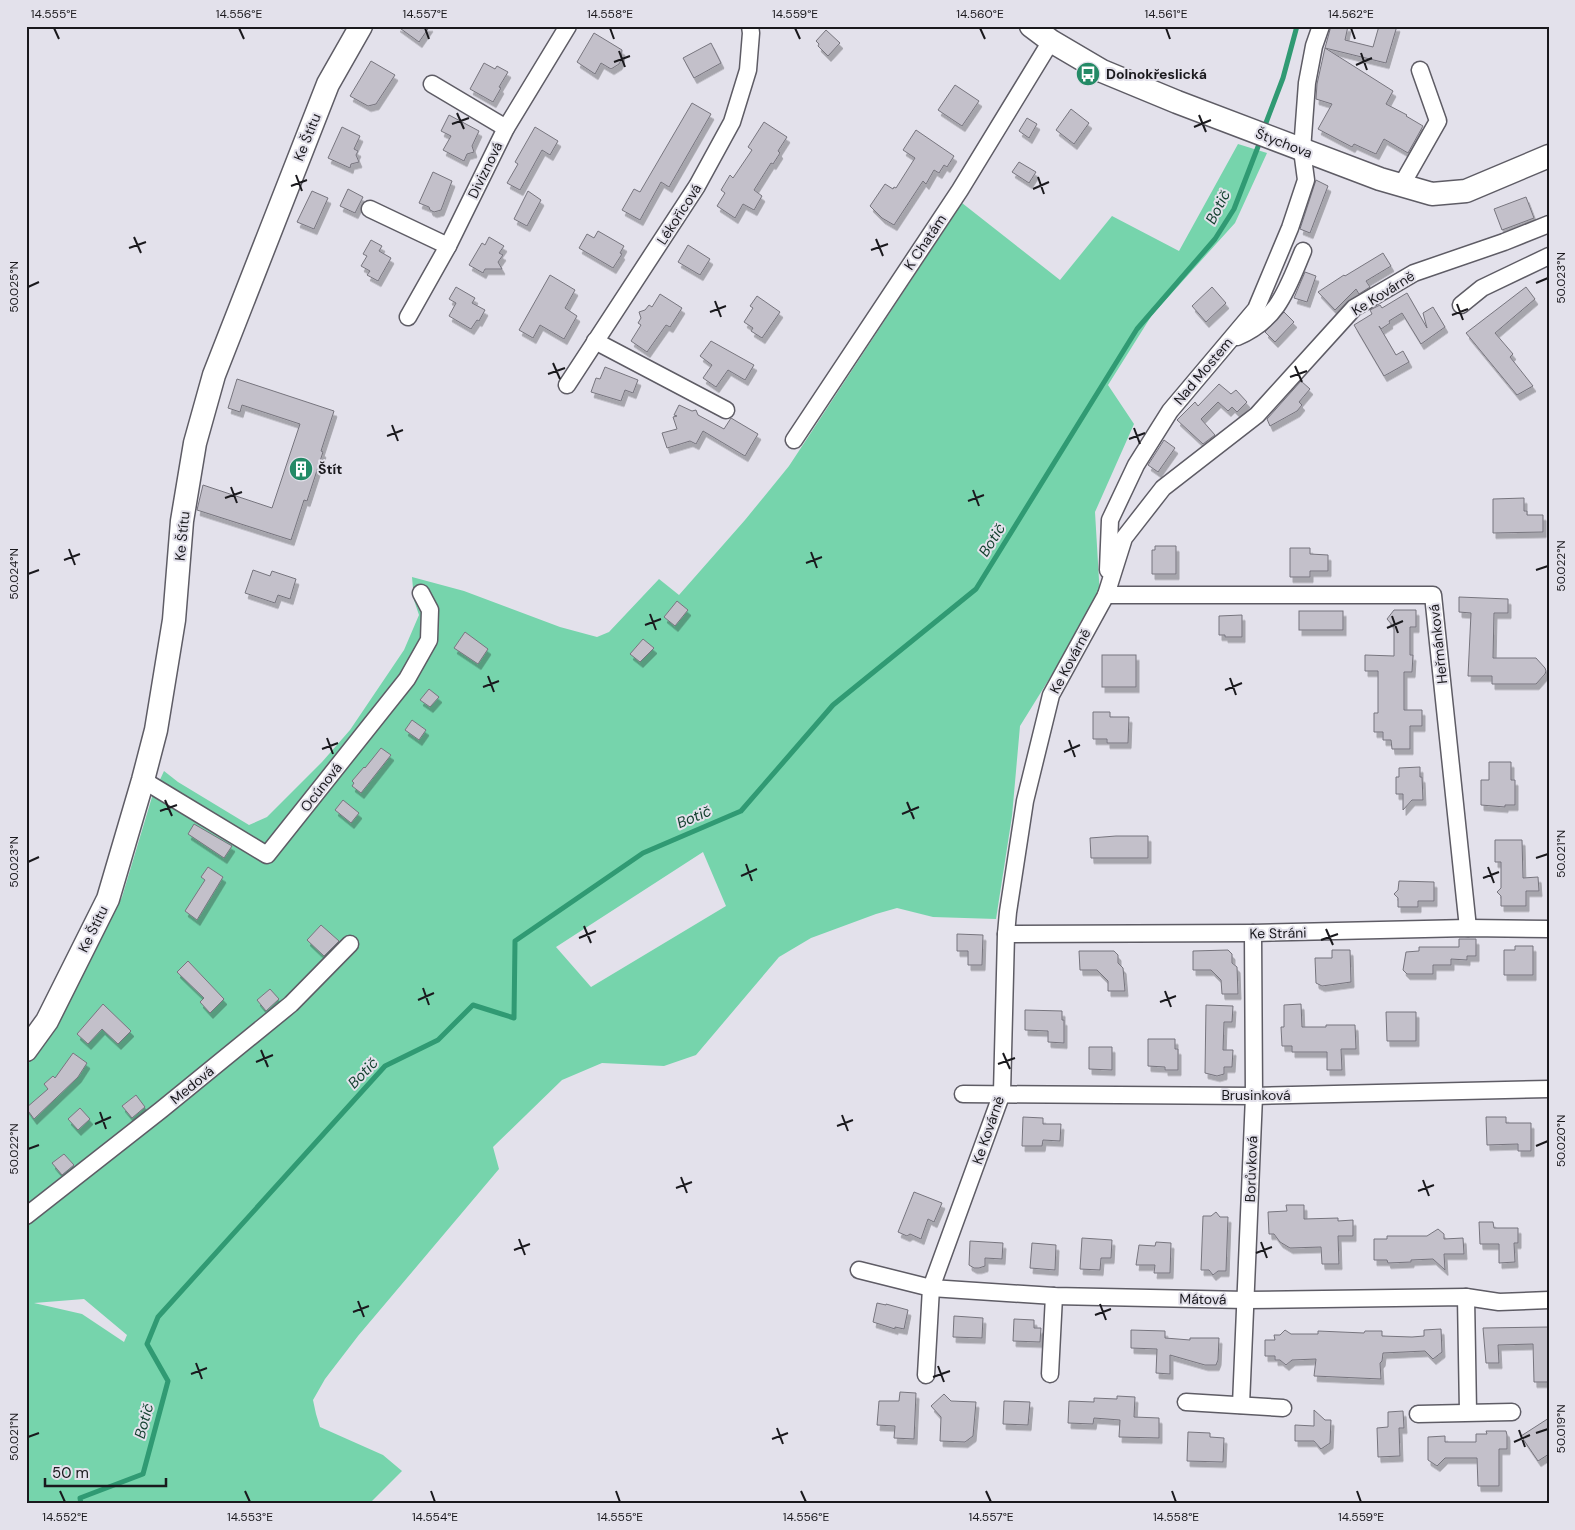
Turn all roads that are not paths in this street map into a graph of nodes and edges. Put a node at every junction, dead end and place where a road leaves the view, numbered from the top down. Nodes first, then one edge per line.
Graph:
1 (361, 26) edge
2 (568, 26) edge
3 (750, 26) edge
4 (1031, 26) edge
5 (1321, 26) edge
6 (1051, 41) junction
7 (1420, 70) dead end
8 (432, 84) dead end
9 (506, 128) junction
10 (1296, 148) junction
11 (1549, 156) edge
12 (1401, 186) junction
13 (370, 209) dead end
14 (1549, 224) edge
15 (448, 246) junction
16 (1303, 251) dead end
17 (1549, 256) edge
18 (1461, 306) dead end
19 (408, 317) dead end
20 (595, 341) junction
21 (1228, 341) junction
22 (567, 385) dead end
23 (726, 410) dead end
24 (794, 440) dead end
25 (421, 593) dead end
26 (1106, 595) junction
27 (143, 780) junction
28 (1468, 928) junction
29 (1549, 928) edge
30 (1253, 933) junction
31 (1006, 934) junction
32 (350, 944) dead end
33 (26, 1050) edge
34 (1549, 1089) edge
35 (1002, 1093) junction
36 (964, 1094) dead end
37 (1254, 1096) junction
38 (26, 1216) edge
39 (859, 1270) dead end
40 (931, 1288) junction
41 (1054, 1296) junction
42 (1466, 1297) junction
43 (1246, 1300) junction
44 (1549, 1300) edge
45 (1050, 1374) dead end
46 (926, 1375) dead end
47 (1186, 1402) dead end
48 (1241, 1405) junction
49 (1283, 1408) dead end
50 (1468, 1412) junction
51 (1512, 1412) dead end
52 (1418, 1414) dead end

1 - 27 street, Ke Štítu
2 - 9 street, Diviznová
3 - 20 street, Lékořicová
4 - 6 street, Štychova
5 - 10 street, Nad Mostem
6 - 10 street, Štychova
6 - 24 street, K Chatám
7 - 12 street
8 - 9 street
9 - 15 street, Diviznová
10 - 12 street, Štychova
10 - 21 street, Nad Mostem
11 - 12 street, Štychova
13 - 15 street
14 - 26 street, Ke Kovárně
15 - 19 street, Diviznová
16 - 21 street
17 - 18 street
20 - 22 street, Lékořicová
20 - 23 street
21 - 26 street, Nad Mostem
25 - 27 street, Ocúnová
26 - 28 street, Heřmánková
26 - 31 street, Ke Kovárně
27 - 33 street, Ke Štítu
28 - 29 street, Ke Stráni
28 - 30 street, Ke Stráni
30 - 31 street, Ke Stráni
30 - 37 street, Borůvková
31 - 35 street, Ke Kovárně
32 - 38 street, Medová
34 - 37 street, Brusinková
35 - 36 street, Brusinková
35 - 37 street, Brusinková
35 - 40 street, Ke Kovárně
37 - 43 street, Borůvková
39 - 40 street, Mátová
40 - 41 street, Mátová
40 - 46 street, Ke Kovárně
41 - 43 street, Mátová
41 - 45 street
42 - 43 street, Mátová
42 - 44 street, Mátová
42 - 50 street
43 - 48 street, Borůvková
47 - 48 street
48 - 49 street
50 - 51 street
50 - 52 street

